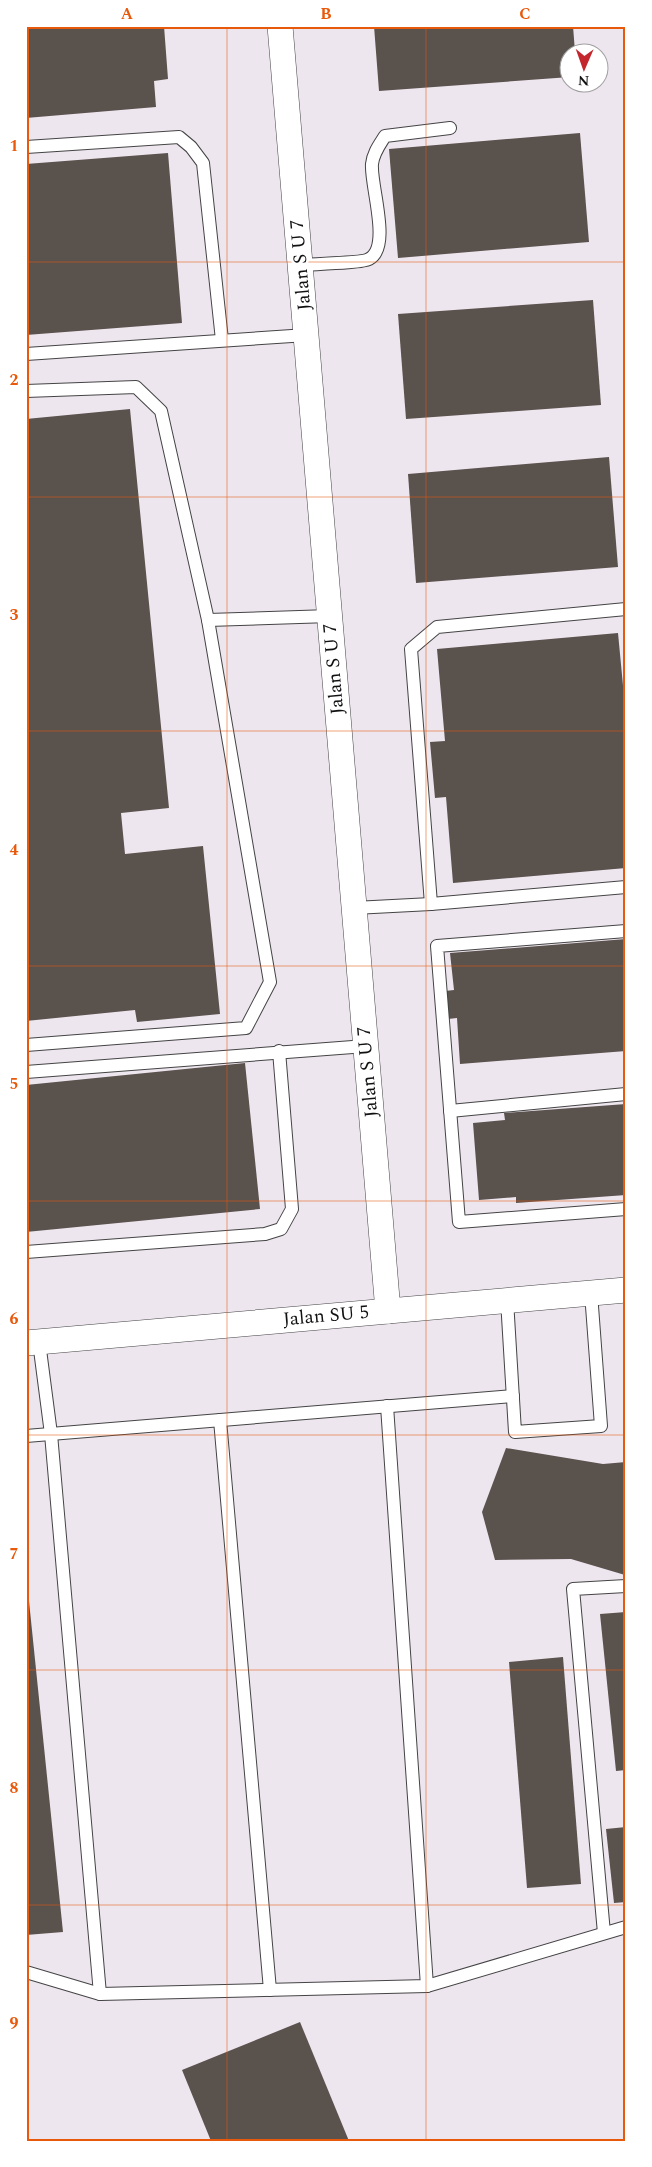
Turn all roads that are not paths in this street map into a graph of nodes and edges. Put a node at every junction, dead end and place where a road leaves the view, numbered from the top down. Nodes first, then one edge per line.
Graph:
1 (280, 26) edge
2 (450, 128) dead end
3 (26, 147) edge
4 (300, 265) junction
5 (306, 334) junction
6 (222, 340) junction
7 (26, 354) edge
8 (26, 391) edge
9 (626, 610) edge
10 (330, 616) junction
11 (208, 620) junction
12 (626, 887) edge
13 (432, 904) junction
14 (354, 908) junction
15 (626, 931) edge
16 (26, 1045) edge
17 (366, 1046) junction
18 (279, 1051) junction
19 (26, 1072) edge
20 (626, 1094) edge
21 (450, 1111) junction
22 (626, 1209) edge
23 (26, 1252) edge
24 (626, 1290) edge
25 (591, 1294) junction
26 (507, 1300) junction
27 (388, 1311) junction
28 (33, 1342) edge
29 (513, 1396) junction
30 (387, 1406) junction
31 (220, 1420) junction
32 (51, 1434) junction
33 (26, 1436) edge
34 (626, 1586) edge
35 (626, 1927) edge
36 (604, 1933) junction
37 (26, 1972) edge
38 (428, 1986) junction
39 (270, 1990) junction
40 (100, 1994) junction

1 - 4 street, Jalan S U 7
2 - 4 lane
3 - 6 lane
4 - 5 street, Jalan S U 7
5 - 6 lane
5 - 10 street, Jalan S U 7
6 - 7 lane
8 - 11 lane
9 - 13 lane
10 - 11 lane
10 - 14 street, Jalan S U 7
11 - 16 lane
12 - 13 lane
13 - 14 lane
14 - 17 street, Jalan S U 7
15 - 21 lane
17 - 18 lane
17 - 27 street, Jalan S U 7
18 - 19 lane
18 - 23 lane
20 - 21 lane
21 - 22 lane
24 - 25 street, Jalan SU 5
25 - 26 street, Jalan SU 5
25 - 29 lane
26 - 27 street, Jalan SU 5
26 - 29 lane
27 - 28 street, Jalan SU 5
28 - 32 lane
29 - 30 lane
30 - 31 lane
30 - 38 lane
31 - 32 lane
31 - 39 lane
32 - 33 lane
32 - 40 lane
34 - 36 lane
35 - 36 lane
36 - 38 lane
37 - 40 lane
38 - 39 lane
39 - 40 lane

